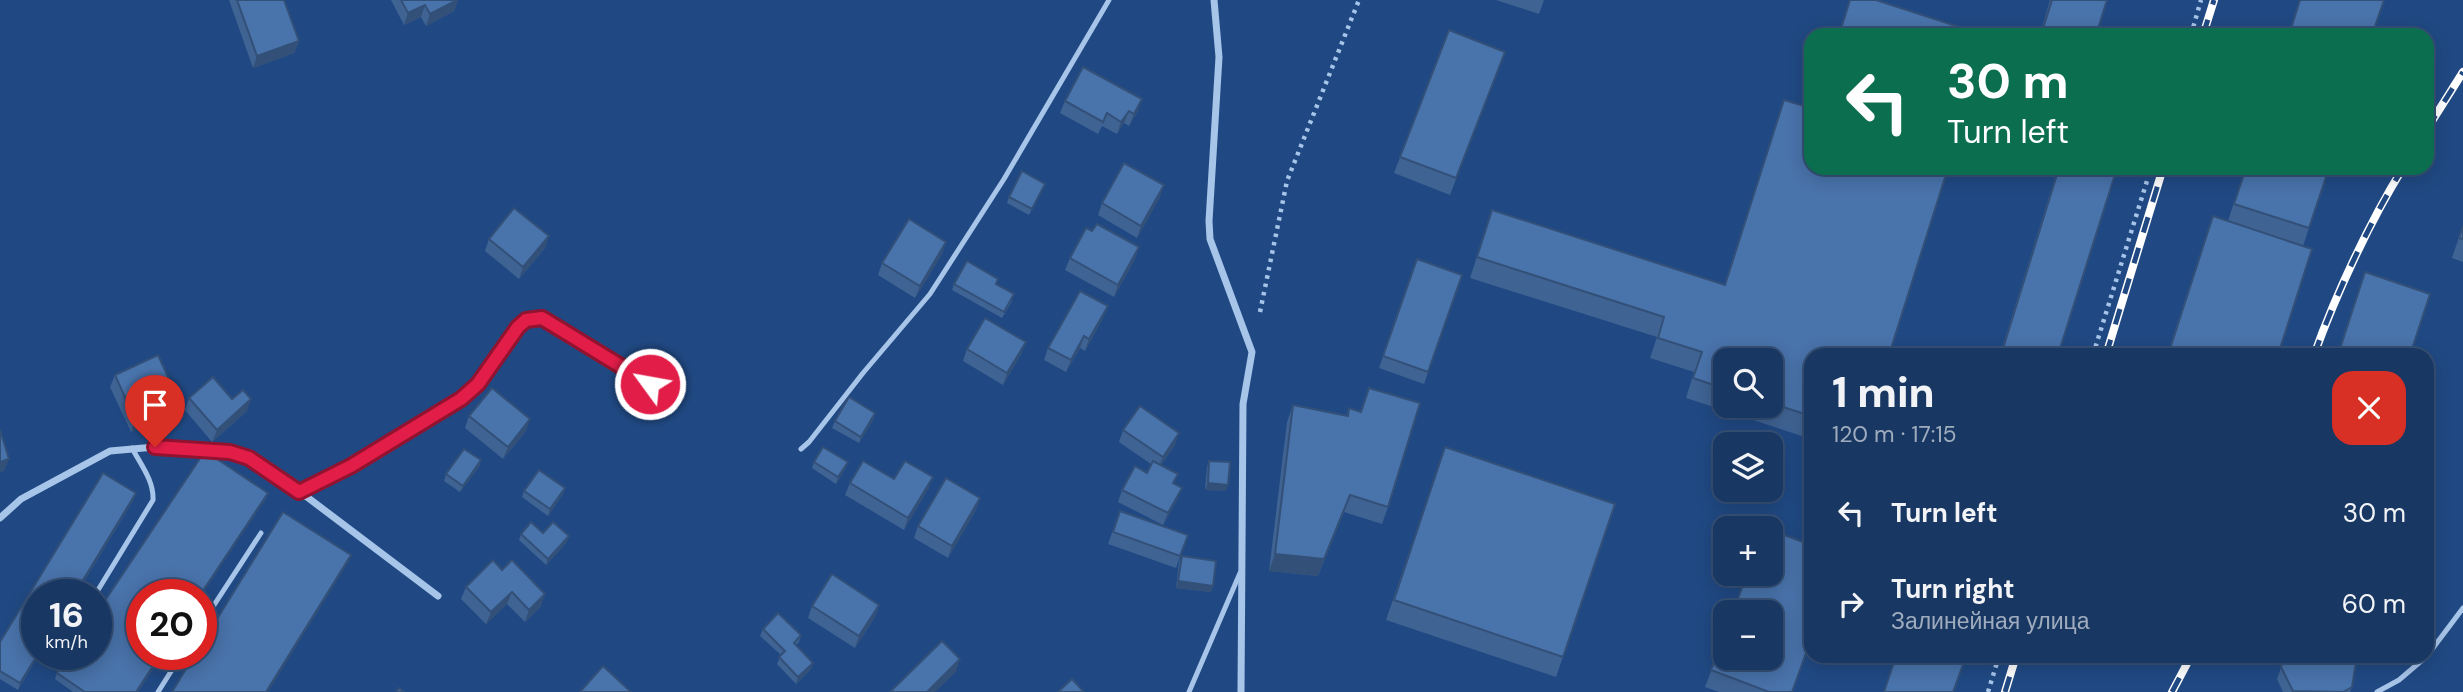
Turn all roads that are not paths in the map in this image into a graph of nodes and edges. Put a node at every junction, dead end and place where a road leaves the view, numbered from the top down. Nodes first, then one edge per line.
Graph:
1 (1109, 0) edge
2 (1214, 0) edge
3 (650, 384) dead end
4 (132, 448) junction
5 (801, 449) dead end
6 (299, 492) junction
7 (0, 518) edge
8 (261, 533) dead end
9 (1242, 569) junction
10 (105, 579) edge
11 (438, 596) dead end
12 (217, 600) edge
13 (2463, 608) edge
14 (2434, 647) edge
15 (2419, 663) edge
16 (172, 670) edge
17 (158, 692) edge
18 (1189, 692) edge
19 (1241, 692) edge
20 (2377, 692) edge

1 - 5 lane
2 - 9 street
3 - 6 lane
4 - 6 street
4 - 7 street
4 - 10 lane
6 - 11 street
8 - 12 lane
9 - 18 lane
9 - 19 street
13 - 14 lane
15 - 20 lane
16 - 17 lane

